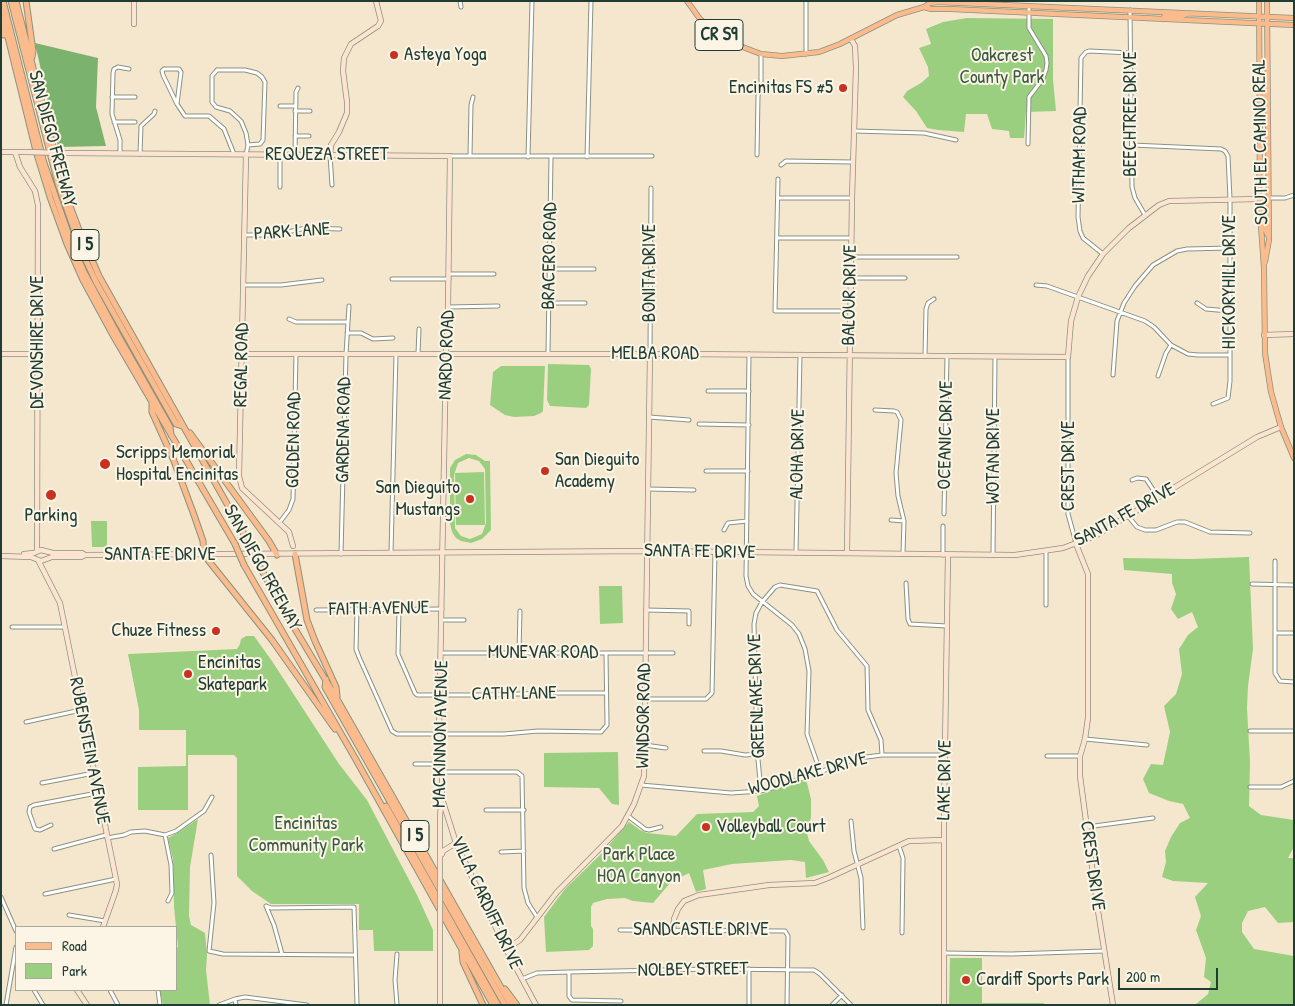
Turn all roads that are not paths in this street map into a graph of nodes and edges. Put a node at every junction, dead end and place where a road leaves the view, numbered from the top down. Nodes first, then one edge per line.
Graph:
1 (4, 1) edge
2 (11, 1) edge
3 (16, 1) edge
4 (26, 1) edge
5 (134, 1) edge
6 (376, 1) edge
7 (460, 1) edge
8 (532, 1) edge
9 (591, 1) edge
10 (687, 1) edge
11 (806, 1) edge
12 (923, 1) edge
13 (1259, 1) edge
14 (1268, 1) edge
15 (1029, 5) junction
16 (461, 7) dead end
17 (924, 7) junction
18 (1, 9) edge
19 (1130, 10) junction
20 (1029, 13) junction
21 (1190, 13) junction
22 (1259, 16) junction
23 (1268, 17) junction
24 (1130, 18) junction
25 (1294, 18) edge
26 (1163, 19) junction
27 (1259, 23) junction
28 (134, 24) dead end
29 (1268, 24) junction
30 (1, 25) edge
31 (1294, 25) edge
32 (851, 38) junction
33 (1131, 53) junction
34 (761, 54) junction
35 (806, 54) junction
36 (31, 60) junction
37 (129, 69) dead end
38 (1260, 77) junction
39 (298, 88) dead end
40 (112, 97) junction
41 (135, 97) dead end
42 (473, 97) dead end
43 (1268, 103) junction
44 (177, 104) junction
45 (25, 105) junction
46 (280, 106) dead end
47 (295, 108) junction
48 (155, 111) dead end
49 (310, 111) dead end
50 (114, 122) junction
51 (135, 122) dead end
52 (854, 131) junction
53 (295, 136) junction
54 (309, 136) dead end
55 (956, 140) dead end
56 (248, 144) junction
57 (1028, 144) dead end
58 (1132, 145) junction
59 (1, 152) edge
60 (15, 152) junction
61 (120, 153) junction
62 (140, 154) junction
63 (234, 154) junction
64 (280, 154) junction
65 (294, 154) junction
66 (246, 155) junction
67 (330, 155) junction
68 (756, 155) dead end
69 (450, 156) junction
70 (470, 156) junction
71 (652, 156) dead end
72 (528, 157) junction
73 (551, 157) junction
74 (587, 158) junction
75 (853, 162) junction
76 (781, 165) dead end
77 (778, 179) dead end
78 (332, 185) dead end
79 (280, 187) dead end
80 (651, 188) dead end
81 (1294, 195) edge
82 (778, 198) junction
83 (852, 198) junction
84 (1269, 198) junction
85 (1230, 199) junction
86 (1259, 199) junction
87 (1145, 215) junction
88 (340, 229) dead end
89 (245, 235) junction
90 (777, 238) junction
91 (851, 238) junction
92 (1269, 240) junction
93 (1230, 248) junction
94 (1103, 254) junction
95 (852, 256) junction
96 (957, 257) dead end
97 (1264, 268) junction
98 (549, 269) junction
99 (594, 269) dead end
100 (494, 274) dead end
101 (449, 276) junction
102 (392, 278) dead end
103 (852, 278) junction
104 (905, 278) dead end
105 (322, 280) dead end
106 (244, 285) junction
107 (1036, 285) dead end
108 (1078, 297) junction
109 (934, 299) dead end
110 (549, 302) junction
111 (585, 303) dead end
112 (1196, 304) dead end
113 (349, 306) dead end
114 (498, 306) dead end
115 (448, 307) junction
116 (1229, 311) junction
117 (851, 312) junction
118 (1120, 312) junction
119 (289, 319) dead end
120 (348, 322) junction
121 (419, 329) dead end
122 (347, 333) junction
123 (1294, 334) edge
124 (1264, 336) junction
125 (393, 338) dead end
126 (1171, 345) junction
127 (1, 354) edge
128 (37, 354) junction
129 (242, 354) junction
130 (296, 354) junction
131 (346, 354) junction
132 (396, 354) junction
133 (418, 354) junction
134 (446, 354) junction
135 (650, 354) junction
136 (749, 354) junction
137 (548, 355) junction
138 (800, 355) junction
139 (849, 355) junction
140 (1230, 355) junction
141 (925, 356) junction
142 (947, 356) junction
143 (995, 357) junction
144 (1068, 357) junction
145 (1113, 375) dead end
146 (1158, 376) dead end
147 (708, 391) dead end
148 (749, 391) junction
149 (152, 403) junction
150 (1213, 404) dead end
151 (875, 410) dead end
152 (177, 415) junction
153 (648, 417) junction
154 (689, 420) dead end
155 (699, 424) dead end
156 (749, 425) junction
157 (183, 426) junction
158 (1282, 427) junction
159 (172, 438) junction
160 (1294, 458) edge
161 (706, 471) dead end
162 (748, 471) junction
163 (1132, 480) dead end
164 (647, 489) junction
165 (694, 490) dead end
166 (1158, 497) junction
167 (944, 514) dead end
168 (1128, 516) junction
169 (891, 520) dead end
170 (904, 521) junction
171 (280, 522) junction
172 (747, 522) junction
173 (943, 526) dead end
174 (724, 530) dead end
175 (1250, 533) dead end
176 (37, 538) junction
177 (1076, 544) junction
178 (293, 546) joint
179 (646, 551) junction
180 (37, 552) junction
181 (715, 552) junction
182 (746, 552) junction
183 (1046, 552) junction
184 (391, 553) junction
185 (443, 553) junction
186 (796, 553) junction
187 (277, 554) junction
188 (295, 554) junction
189 (341, 554) junction
190 (847, 554) junction
191 (903, 554) junction
192 (45, 555) junction
193 (204, 555) junction
194 (946, 555) junction
195 (994, 555) junction
196 (1, 556) edge
197 (12, 556) junction
198 (37, 559) junction
199 (1275, 561) dead end
200 (46, 575) junction
201 (906, 583) dead end
202 (1252, 584) dead end
203 (1275, 585) junction
204 (1294, 585) edge
205 (762, 602) junction
206 (1046, 605) dead end
207 (357, 609) junction
208 (399, 609) junction
209 (442, 609) junction
210 (316, 610) dead end
211 (645, 610) junction
212 (520, 611) dead end
213 (442, 620) junction
214 (464, 620) dead end
215 (689, 624) dead end
216 (947, 626) junction
217 (12, 627) dead end
218 (64, 627) junction
219 (1274, 633) junction
220 (1292, 633) dead end
221 (645, 652) junction
222 (442, 653) junction
223 (519, 653) junction
224 (606, 653) junction
225 (673, 653) dead end
226 (326, 678) junction
227 (1294, 682) edge
228 (314, 686) junction
229 (606, 693) junction
230 (440, 695) junction
231 (337, 699) junction
232 (645, 699) junction
233 (81, 710) junction
234 (26, 722) dead end
235 (1250, 731) dead end
236 (1294, 731) edge
237 (439, 734) junction
238 (1085, 739) junction
239 (645, 744) junction
240 (1147, 745) dead end
241 (666, 748) dead end
242 (704, 751) dead end
243 (758, 754) junction
244 (945, 755) junction
245 (882, 756) junction
246 (1047, 756) dead end
247 (1080, 756) junction
248 (355, 758) junction
249 (415, 764) dead end
250 (442, 764) junction
251 (820, 771) junction
252 (442, 772) junction
253 (94, 773) junction
254 (1294, 781) edge
255 (42, 783) dead end
256 (641, 785) junction
257 (1250, 787) dead end
258 (761, 791) junction
259 (97, 793) junction
260 (212, 797) dead end
261 (442, 799) junction
262 (486, 810) dead end
263 (524, 810) junction
264 (628, 816) junction
265 (1153, 818) dead end
266 (851, 821) dead end
267 (51, 825) dead end
268 (661, 827) dead end
269 (1086, 827) junction
270 (165, 835) junction
271 (107, 837) junction
272 (944, 840) junction
273 (456, 843) junction
274 (898, 845) junction
275 (54, 849) dead end
276 (524, 851) junction
277 (501, 852) dead end
278 (211, 855) dead end
279 (440, 859) junction
280 (857, 864) junction
281 (116, 879) junction
282 (44, 894) dead end
283 (1, 897) edge
284 (168, 901) dead end
285 (69, 915) dead end
286 (537, 917) junction
287 (105, 921) junction
288 (103, 926) edge
289 (863, 928) dead end
290 (15, 929) edge
291 (620, 930) dead end
292 (673, 932) junction
293 (902, 933) dead end
294 (461, 949) junction
295 (506, 949) junction
296 (1104, 950) junction
297 (945, 953) junction
298 (282, 954) junction
299 (397, 954) dead end
300 (355, 955) junction
301 (15, 961) edge
302 (749, 969) junction
303 (787, 969) junction
304 (493, 972) junction
305 (569, 972) junction
306 (522, 979) junction
307 (35, 991) edge
308 (78, 991) edge
309 (111, 991) edge
310 (158, 991) edge
311 (842, 995) junction
312 (235, 999) junction
313 (621, 1001) dead end
314 (6, 1005) edge
315 (43, 1005) edge
316 (87, 1005) edge
317 (118, 1005) edge
318 (160, 1005) edge
319 (219, 1005) edge
320 (236, 1005) edge
321 (307, 1005) edge
322 (357, 1005) edge
323 (398, 1005) edge
324 (440, 1005) edge
325 (483, 1005) edge
326 (493, 1005) edge
327 (498, 1005) edge
328 (505, 1005) edge
329 (511, 1005) edge
330 (517, 1005) edge
331 (536, 1005) edge
332 (749, 1005) edge
333 (787, 1005) edge
334 (832, 1005) edge
335 (851, 1005) edge
336 (944, 1005) edge
337 (1113, 1005) edge

1 - 159 highway
2 - 157 highway
3 - 36 highway, SAN DIEGO FREEWAY / I 5
4 - 36 highway
5 - 28 street
6 - 67 street
7 - 16 street
8 - 72 street
9 - 74 street
10 - 34 main road, CR S9
11 - 35 street
12 - 17 street
13 - 22 main road, SOUTH EL CAMINO REAL
14 - 23 main road, SOUTH EL CAMINO REAL
15 - 17 main road, CR S9
15 - 19 main road, CR S9
15 - 20 street
17 - 20 main road, CR S9
17 - 32 main road, CR S9
18 - 45 highway, SAN DIEGO FREEWAY / I 5
19 - 21 main road, CR S9
19 - 24 street, BEECHTREE DRIVE
20 - 24 main road, CR S9
20 - 57 street
21 - 22 main road, CR S9
21 - 26 main road
22 - 23 main road, CR S9
22 - 27 main road, SOUTH EL CAMINO REAL
23 - 25 main road, CR S9
23 - 29 main road, SOUTH EL CAMINO REAL
24 - 26 main road, CR S9
24 - 33 street, BEECHTREE DRIVE
26 - 27 main road, CR S9
27 - 29 main road, CR S9
27 - 38 main road, SOUTH EL CAMINO REAL
29 - 31 main road, CR S9
29 - 43 main road, SOUTH EL CAMINO REAL
30 - 45 highway
32 - 35 main road, CR S9
32 - 52 street, BALOUR DRIVE
33 - 58 street, BEECHTREE DRIVE
33 - 94 street, WITHAM ROAD
34 - 35 main road, CR S9
34 - 68 street
36 - 152 highway, SAN DIEGO FREEWAY / I 5
37 - 40 street
38 - 43 main road
38 - 86 main road, SOUTH EL CAMINO REAL
39 - 47 street
40 - 41 street
40 - 50 street
42 - 70 street
43 - 84 main road, SOUTH EL CAMINO REAL
44 - 44 street
44 - 63 street
45 - 149 highway, SAN DIEGO FREEWAY / I 5
46 - 47 street
47 - 49 street
47 - 53 street
48 - 62 street
50 - 51 street
50 - 61 street
52 - 55 street
52 - 75 street, BALOUR DRIVE
53 - 54 street
53 - 65 street
56 - 56 street
56 - 66 street
58 - 85 street, HICKORYHILL DRIVE
58 - 87 street, BEECHTREE DRIVE
59 - 60 street, REQUEZA STREET
60 - 61 street, REQUEZA STREET, bridge
60 - 128 street, DEVONSHIRE DRIVE
61 - 62 street, REQUEZA STREET
62 - 63 street, REQUEZA STREET
63 - 66 street, REQUEZA STREET
64 - 65 street, REQUEZA STREET
64 - 66 street, REQUEZA STREET
64 - 79 street
65 - 67 street, REQUEZA STREET
66 - 89 street, REGAL ROAD
67 - 69 street, REQUEZA STREET
67 - 78 street
69 - 70 street, REQUEZA STREET
69 - 101 street, NARDO ROAD
70 - 72 street, REQUEZA STREET
71 - 74 street, REQUEZA STREET
72 - 73 street, REQUEZA STREET
73 - 74 street, REQUEZA STREET
73 - 98 street, BRACERO ROAD
75 - 76 street
75 - 83 street, BALOUR DRIVE
77 - 82 street
80 - 135 street, BONITA DRIVE
81 - 84 street
82 - 83 street
82 - 90 street
83 - 91 street, BALOUR DRIVE
84 - 92 main road, SOUTH EL CAMINO REAL
85 - 86 street, CREST DRIVE
85 - 87 street, CREST DRIVE
85 - 93 street, HICKORYHILL DRIVE
86 - 92 main road
86 - 97 main road, SOUTH EL CAMINO REAL
87 - 94 street, CREST DRIVE
88 - 89 street, PARK LANE
89 - 106 street, REGAL ROAD
90 - 91 street
90 - 117 street
91 - 95 street, BALOUR DRIVE
92 - 97 main road, SOUTH EL CAMINO REAL
93 - 116 street, HICKORYHILL DRIVE
93 - 118 street
94 - 108 street, CREST DRIVE
95 - 96 street
95 - 103 street, BALOUR DRIVE
97 - 124 main road, SOUTH EL CAMINO REAL
98 - 99 street
98 - 110 street, BRACERO ROAD
100 - 101 street
101 - 102 street
101 - 115 street, NARDO ROAD
103 - 104 street
103 - 117 street, BALOUR DRIVE
105 - 106 street
106 - 129 street, REGAL ROAD
107 - 108 street
108 - 118 street
108 - 144 street, CREST DRIVE
109 - 141 street
110 - 111 street
110 - 137 street, BRACERO ROAD
112 - 116 street
113 - 120 street, GARDENA ROAD
114 - 115 street
115 - 134 street, NARDO ROAD
116 - 140 street, HICKORYHILL DRIVE
117 - 139 street, BALOUR DRIVE
118 - 126 street
118 - 145 street
119 - 120 street
120 - 122 street, GARDENA ROAD
121 - 133 street
122 - 125 street
122 - 131 street, GARDENA ROAD
123 - 124 street
124 - 158 main road, SOUTH EL CAMINO REAL
126 - 140 street
126 - 146 street
127 - 128 street
128 - 176 street, DEVONSHIRE DRIVE
129 - 130 street, MELBA ROAD
129 - 171 street, REGAL ROAD
130 - 131 street, MELBA ROAD
130 - 171 street, GOLDEN ROAD
131 - 132 street, MELBA ROAD
131 - 189 street, GARDENA ROAD
132 - 133 street, MELBA ROAD
132 - 184 street
133 - 134 street, MELBA ROAD
134 - 137 street, MELBA ROAD
134 - 185 street, NARDO ROAD
135 - 136 street, MELBA ROAD
135 - 137 street, MELBA ROAD
135 - 153 street, BONITA DRIVE
136 - 138 street, MELBA ROAD
136 - 148 street
138 - 139 street, MELBA ROAD
138 - 186 street, ALOHA DRIVE
139 - 141 street, MELBA ROAD
139 - 190 street, BALOUR DRIVE
140 - 150 street, HICKORYHILL DRIVE
141 - 142 street, MELBA ROAD
142 - 143 street, MELBA ROAD
142 - 167 street, OCEANIC DRIVE
143 - 144 street, MELBA ROAD
143 - 195 street, WOTAN DRIVE
144 - 177 street, CREST DRIVE
147 - 148 street
148 - 156 street
149 - 159 highway, SAN DIEGO FREEWAY / I 5
149 - 193 highway
151 - 170 street
152 - 157 highway, SAN DIEGO FREEWAY / I 5
152 - 187 highway
153 - 154 street
153 - 164 street, BONITA DRIVE
155 - 156 street
156 - 162 street
157 - 226 highway, SAN DIEGO FREEWAY / I 5, bridge
158 - 160 main road, SOUTH EL CAMINO REAL
158 - 166 street, SANTA FE DRIVE
159 - 228 highway, SAN DIEGO FREEWAY / I 5, bridge
161 - 162 street
162 - 172 street
163 - 166 street
164 - 165 street
164 - 179 street, BONITA DRIVE
166 - 168 street, SANTA FE DRIVE
168 - 175 street
168 - 177 street, SANTA FE DRIVE
169 - 170 street
170 - 191 street
171 - 178 street, REGAL ROAD
172 - 174 street
172 - 182 street
173 - 194 street
176 - 180 street, DEVONSHIRE DRIVE
176 - 192 street, DEVONSHIRE DRIVE
177 - 183 street, SANTA FE DRIVE
177 - 238 street, CREST DRIVE
178 - 188 street, REGAL ROAD
179 - 181 street, SANTA FE DRIVE
179 - 185 street, SANTA FE DRIVE
179 - 211 street, WINDSOR ROAD
180 - 192 street
180 - 197 street
180 - 198 street, DEVONSHIRE DRIVE
181 - 182 street, SANTA FE DRIVE
181 - 232 street
182 - 186 street, SANTA FE DRIVE
182 - 205 street
183 - 195 street, SANTA FE DRIVE
183 - 206 street
184 - 185 street, SANTA FE DRIVE
184 - 189 street, SANTA FE DRIVE
185 - 209 street, MACKINNON AVENUE
186 - 190 street, SANTA FE DRIVE
187 - 188 street, SANTA FE DRIVE
187 - 193 street, SANTA FE DRIVE
188 - 189 street, SANTA FE DRIVE
188 - 231 highway
190 - 191 street, SANTA FE DRIVE
191 - 194 street, SANTA FE DRIVE
192 - 193 street, SANTA FE DRIVE
192 - 198 street, SANTA FE DRIVE
192 - 200 street, RUBENSTEIN AVENUE
193 - 248 highway
194 - 195 street, SANTA FE DRIVE
194 - 216 street, LAKE DRIVE
196 - 197 street
197 - 198 street
198 - 200 street, RUBENSTEIN AVENUE
199 - 203 street
200 - 218 street, RUBENSTEIN AVENUE
201 - 216 street
202 - 203 street
203 - 204 street
203 - 219 street
205 - 243 street, GREENLAKE DRIVE
205 - 245 street
205 - 251 street
207 - 208 street, FAITH AVENUE
207 - 210 street, FAITH AVENUE
207 - 237 street
208 - 209 street, FAITH AVENUE
208 - 230 street, CATHY LANE
209 - 213 street, MACKINNON AVENUE
211 - 215 street
211 - 221 street, WINDSOR ROAD
212 - 223 street
213 - 214 street
213 - 222 street, MACKINNON AVENUE
216 - 244 street, LAKE DRIVE
217 - 218 street
218 - 233 street, RUBENSTEIN AVENUE
219 - 220 street
219 - 227 street
221 - 224 street, MUNEVAR ROAD
221 - 225 street, MUNEVAR ROAD
221 - 232 street, WINDSOR ROAD
222 - 223 street, MUNEVAR ROAD
222 - 230 street, MACKINNON AVENUE
223 - 224 street, MUNEVAR ROAD
224 - 229 street
226 - 231 highway, SAN DIEGO FREEWAY / I 5
226 - 328 highway
228 - 248 highway, SAN DIEGO FREEWAY / I 5
228 - 327 highway
229 - 230 street, CATHY LANE
229 - 237 street
230 - 237 street, MACKINNON AVENUE
231 - 304 highway, SAN DIEGO FREEWAY / I 5
232 - 239 street, WINDSOR ROAD
233 - 234 street
233 - 253 street, RUBENSTEIN AVENUE
235 - 236 street
237 - 250 street, MACKINNON AVENUE
238 - 240 street
238 - 247 street, CREST DRIVE
239 - 241 street
239 - 256 street, WINDSOR ROAD
242 - 243 street
243 - 258 street, GREENLAKE DRIVE
244 - 245 street, WOODLAKE DRIVE
244 - 272 street, LAKE DRIVE
245 - 251 street, WOODLAKE DRIVE
246 - 247 street
247 - 269 street, CREST DRIVE
248 - 294 highway, SAN DIEGO FREEWAY / I 5
249 - 250 street
250 - 252 street, MACKINNON AVENUE
251 - 258 street, WOODLAKE DRIVE
252 - 261 street, MACKINNON AVENUE
252 - 263 street
253 - 255 street
253 - 259 street, RUBENSTEIN AVENUE
254 - 257 street
256 - 258 street, WOODLAKE DRIVE
256 - 264 street, WINDSOR ROAD
259 - 267 street
259 - 271 street, RUBENSTEIN AVENUE
260 - 270 street
261 - 273 street, VILLA CARDIFF DRIVE
261 - 279 street, MACKINNON AVENUE
262 - 263 street
263 - 276 street
264 - 268 street
264 - 286 street, WINDSOR ROAD
265 - 269 street
266 - 280 street
269 - 296 street, CREST DRIVE
270 - 271 street
270 - 284 street
271 - 275 street
271 - 281 street, RUBENSTEIN AVENUE
272 - 274 street
272 - 297 street, LAKE DRIVE
273 - 279 street
273 - 295 street, VILLA CARDIFF DRIVE
274 - 280 street
274 - 293 street
276 - 277 street
276 - 286 street
278 - 298 street
279 - 324 street, MACKINNON AVENUE, bridge
280 - 289 street
280 - 292 street
281 - 282 street
281 - 287 street, RUBENSTEIN AVENUE
283 - 290 street
285 - 287 street
286 - 295 street, WINDSOR ROAD
287 - 288 street, RUBENSTEIN AVENUE
291 - 292 street, SANDCASTLE DRIVE
292 - 303 street, SANDCASTLE DRIVE
294 - 325 highway
294 - 326 highway, SAN DIEGO FREEWAY / I 5
295 - 306 street, VILLA CARDIFF DRIVE
296 - 297 street
296 - 337 street, CREST DRIVE
297 - 336 street, LAKE DRIVE
298 - 300 street
298 - 300 street
299 - 323 street
300 - 322 street
301 - 314 street
302 - 303 street, NOLBEY STREET
302 - 305 street, NOLBEY STREET
302 - 332 street
303 - 311 street, NOLBEY STREET
303 - 333 street
304 - 329 highway, SAN DIEGO FREEWAY / I 5
304 - 330 highway
305 - 306 street, NOLBEY STREET
305 - 313 street
306 - 331 street, VILLA CARDIFF DRIVE
307 - 315 street
308 - 316 street
309 - 317 street
310 - 318 street
311 - 334 street
311 - 335 street, NOLBEY STREET
312 - 319 street
312 - 320 street
312 - 321 street

